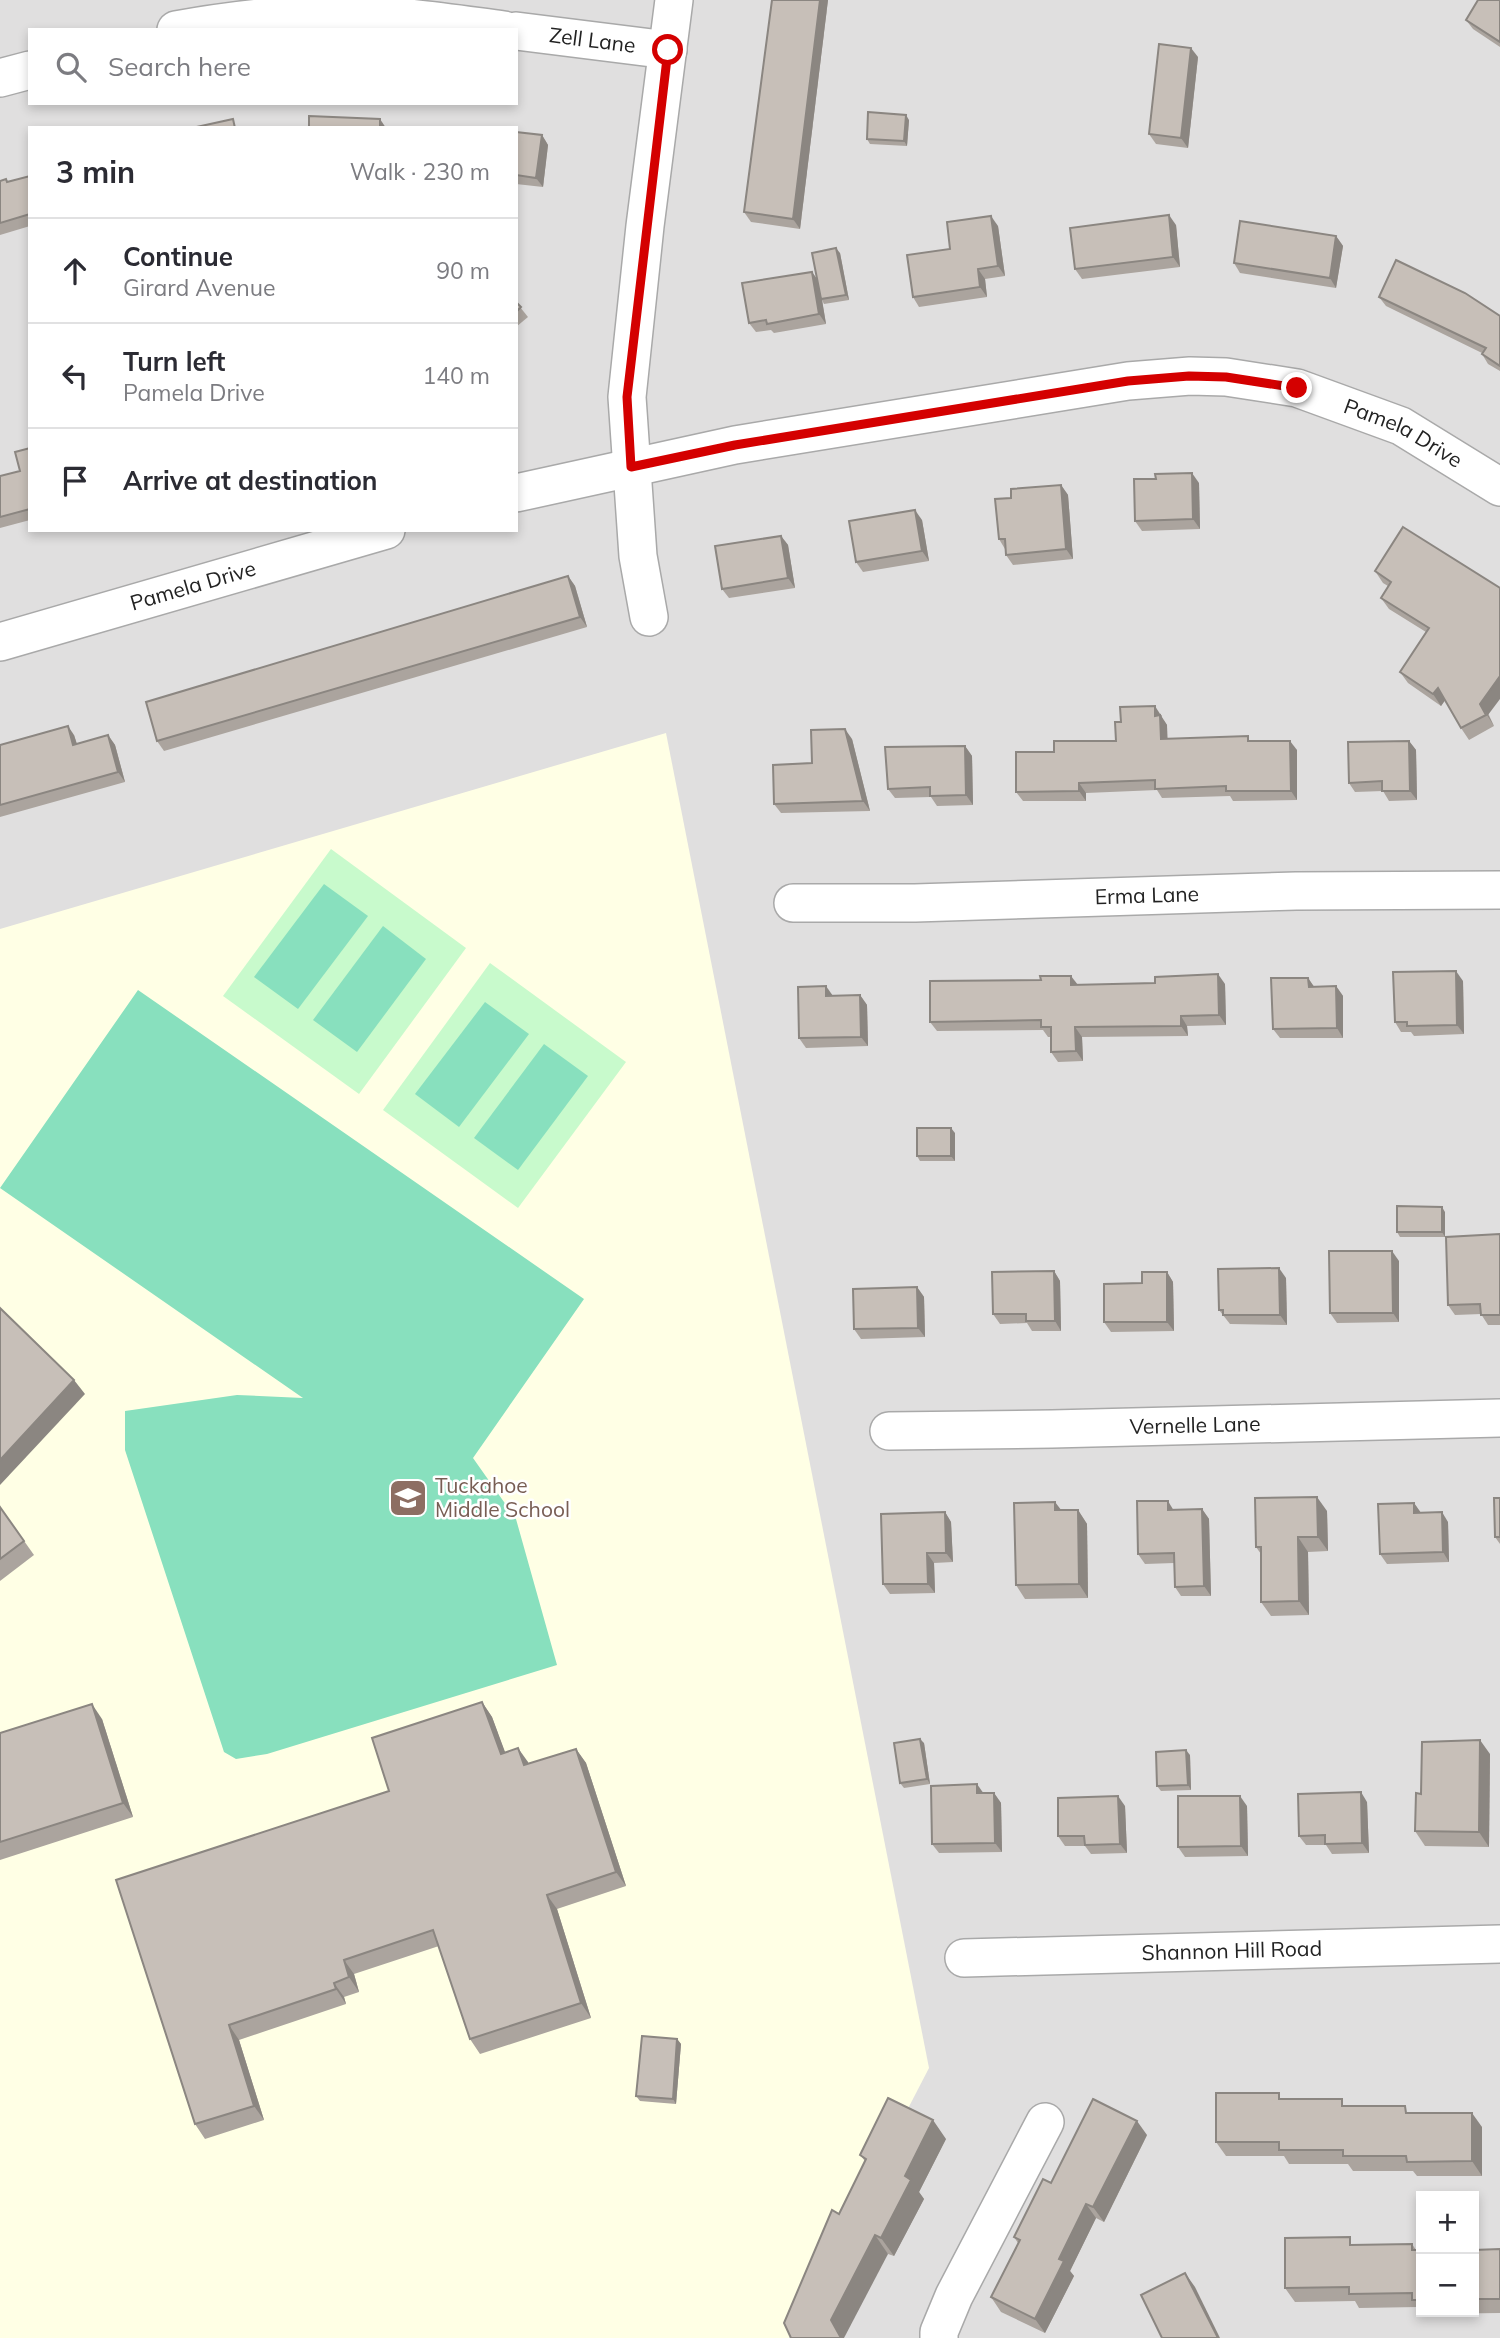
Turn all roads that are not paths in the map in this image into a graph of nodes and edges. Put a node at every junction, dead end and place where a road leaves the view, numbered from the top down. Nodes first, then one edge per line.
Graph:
1 (674, 0) edge
2 (189, 28) edge
3 (489, 28) edge
4 (518, 31) edge
5 (668, 50) junction
6 (28, 71) edge
7 (0, 78) edge
8 (631, 467) junction
9 (1500, 487) edge
10 (518, 493) edge
11 (379, 532) edge
12 (649, 617) dead end
13 (0, 642) edge
14 (1500, 890) edge
15 (793, 903) dead end
16 (1500, 1418) edge
17 (889, 1430) dead end
18 (1500, 1944) edge
19 (964, 1958) dead end
20 (1045, 2122) dead end
21 (939, 2338) edge

1 - 5 street
2 - 3 street
4 - 5 street, Zell Lane
5 - 8 street
6 - 7 street
8 - 9 street, Pamela Drive
8 - 10 street, Pamela Drive
8 - 12 street
11 - 13 street, Pamela Drive
14 - 15 street, Erma Lane
16 - 17 street, Vernelle Lane
18 - 19 street, Shannon Hill Road
20 - 21 street

